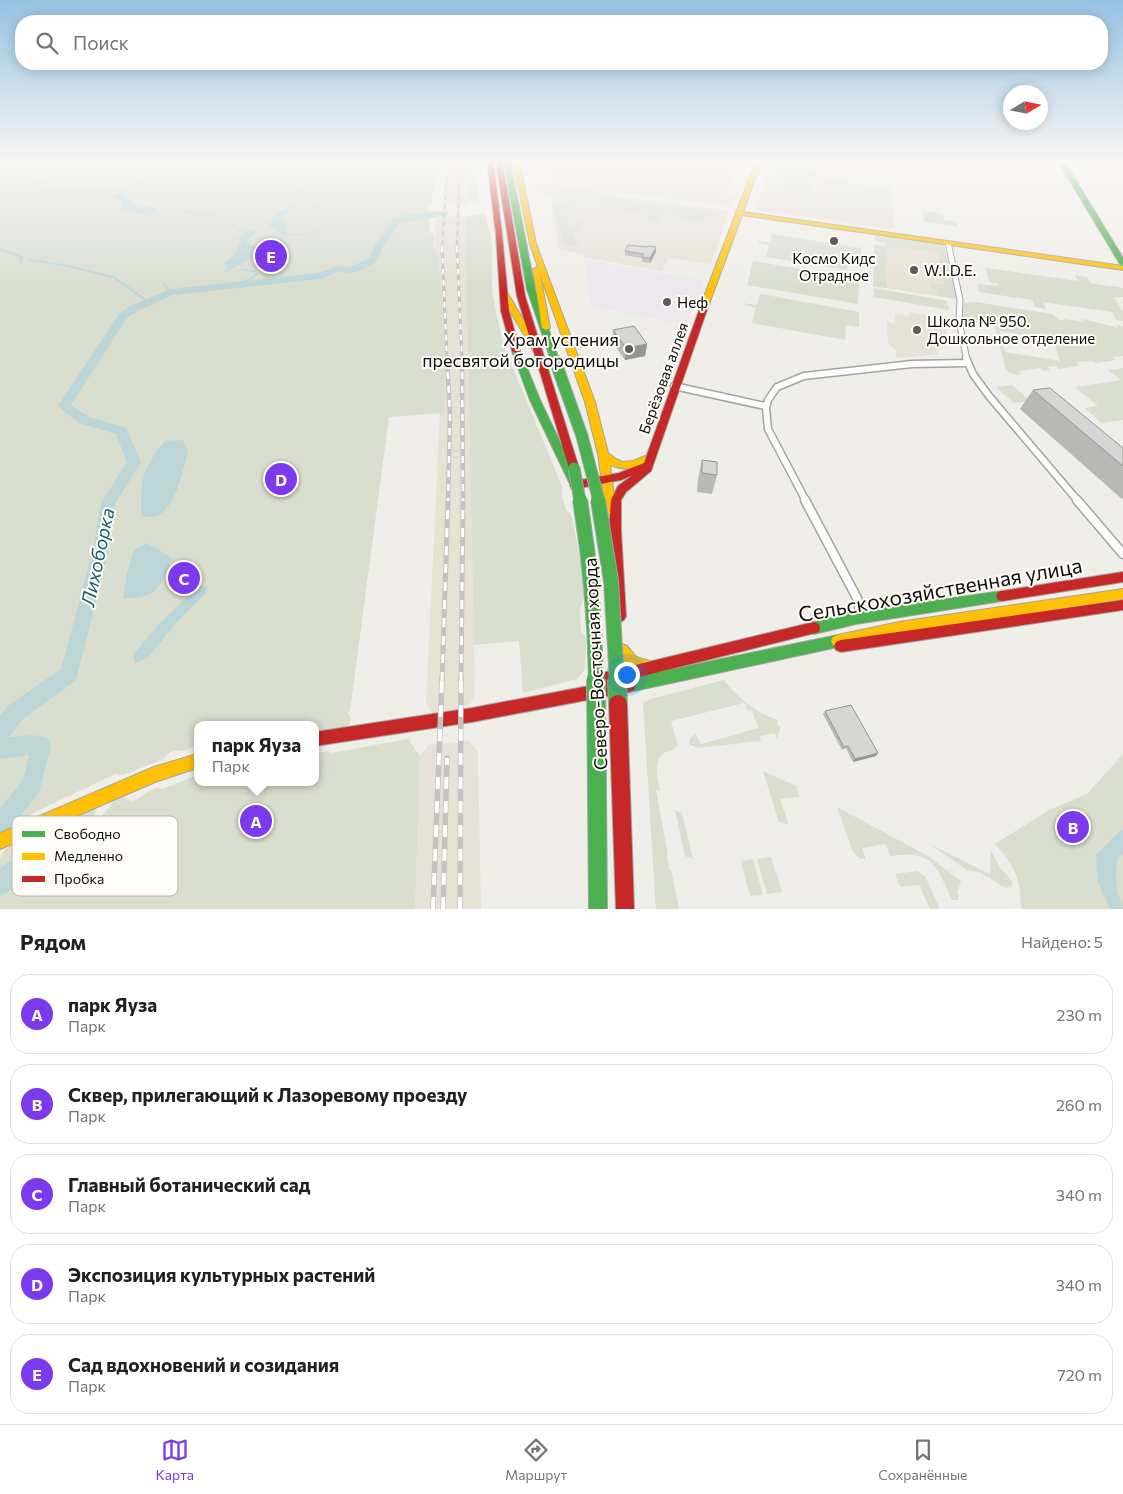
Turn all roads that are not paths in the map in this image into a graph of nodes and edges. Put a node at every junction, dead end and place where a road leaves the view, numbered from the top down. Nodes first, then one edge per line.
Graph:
1 (509, 203) edge
2 (509, 203) edge
3 (510, 203) edge
4 (510, 203) edge
5 (743, 203) edge
6 (1086, 203) edge
7 (739, 213) junction
8 (948, 243) junction
9 (533, 244) junction
10 (1123, 266) edge
11 (500, 281) junction
12 (548, 344) junction
13 (540, 354) junction
14 (968, 363) junction
15 (674, 386) junction
16 (765, 406) junction
17 (603, 454) junction
18 (650, 460) junction
19 (634, 481) junction
20 (608, 484) junction
21 (576, 489) junction
22 (614, 527) junction
23 (1123, 554) edge
24 (1123, 577) edge
25 (1123, 594) edge
26 (1123, 605) edge
27 (856, 618) junction
28 (622, 650) junction
29 (760, 657) junction
30 (661, 664) junction
31 (621, 675) junction
32 (601, 684) junction
33 (621, 687) junction
34 (319, 738) edge
35 (194, 762) edge
36 (57, 816) edge
37 (600, 909) edge
38 (625, 909) edge

1 - 11 main road
2 - 13 main road, Северо-Восточная хорда
3 - 9 main road
4 - 12 main road, Северо-Восточная хорда
5 - 7 main road, Берёзовая аллея
6 - 10 main road
7 - 8 main road
7 - 15 main road, Берёзовая аллея
8 - 10 main road
8 - 14 street
9 - 12 main road
9 - 17 main road
11 - 13 main road
11 - 21 main road
12 - 38 main road, Северо-Восточная хорда, bridge
13 - 37 main road, Северо-Восточная хорда, bridge
14 - 16 street
14 - 23 street
15 - 16 street
15 - 18 main road, Берёзовая аллея
16 - 27 street
17 - 18 main road
17 - 20 main road
18 - 19 main road, Берёзовая аллея
18 - 20 main road
19 - 20 main road
19 - 22 main road, Берёзовая аллея
20 - 21 main road
20 - 22 main road
21 - 32 main road
22 - 28 main road, Берёзовая аллея
24 - 27 main road, Сельскохозяйственная улица
25 - 29 main road, Сельскохозяйственная улица
26 - 29 main road
27 - 30 main road, Сельскохозяйственная улица
28 - 30 main road
28 - 31 main road, Берёзовая аллея
29 - 33 main road, Сельскохозяйственная улица
30 - 31 main road, Сельскохозяйственная улица
31 - 32 main road, Сельскохозяйственная улица
31 - 33 main road, Берёзовая аллея
32 - 33 main road, Сельскохозяйственная улица
32 - 34 main road, Сельскохозяйственная улица
32 - 37 main road
33 - 38 main road, Берёзовая аллея
35 - 36 main road

